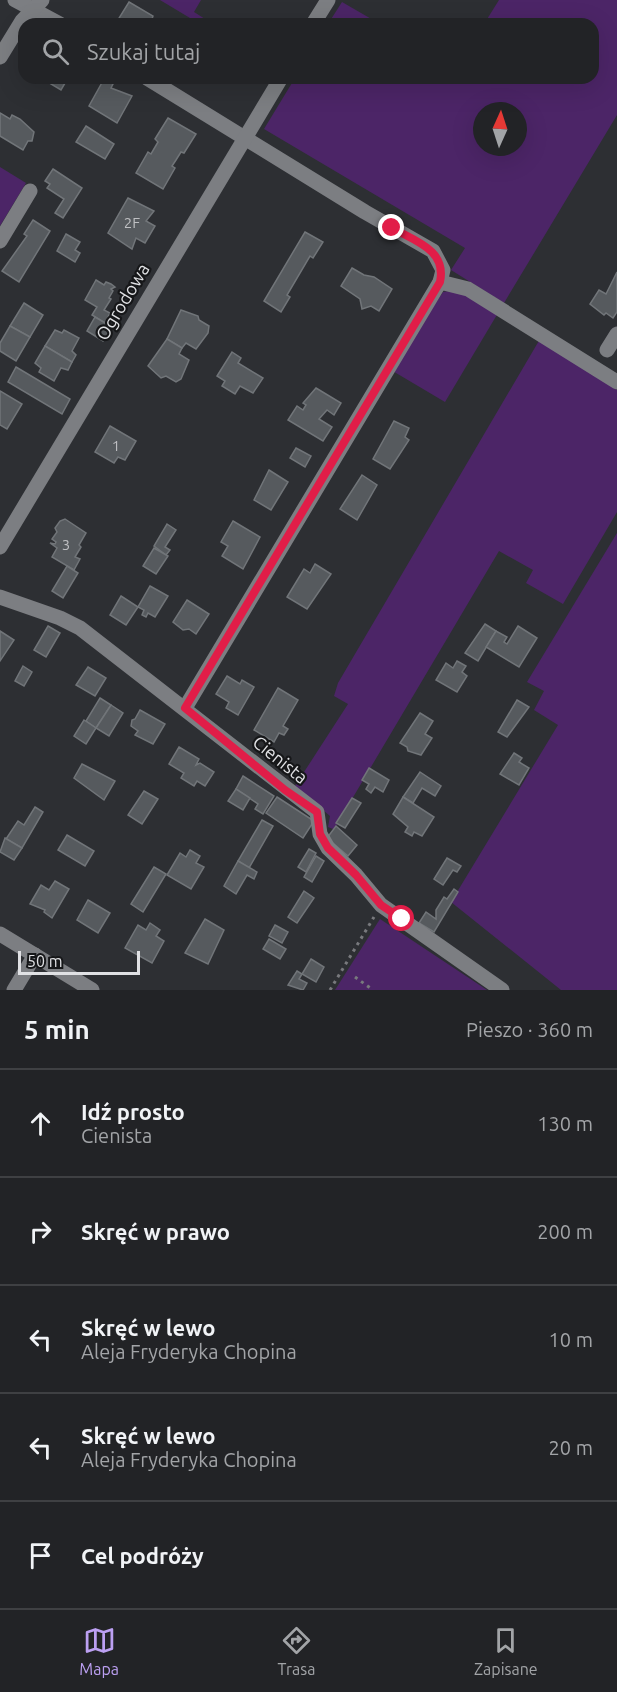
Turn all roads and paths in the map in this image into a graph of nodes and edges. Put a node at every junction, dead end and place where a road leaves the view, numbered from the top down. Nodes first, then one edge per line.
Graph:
1 (15, 0) edge
2 (328, 0) edge
3 (39, 4) edge
4 (24, 18) edge
5 (54, 18) edge
6 (317, 18) edge
7 (18, 26) edge
8 (0, 57) edge
9 (157, 84) edge
10 (277, 84) edge
11 (244, 138) junction
12 (30, 191) dead end
13 (0, 241) edge
14 (440, 282) junction
15 (617, 334) edge
16 (608, 350) dead end
17 (617, 382) edge
18 (0, 547) edge
19 (0, 597) edge
20 (185, 708) junction
21 (381, 905) junction
22 (0, 934) edge
23 (35, 955) junction
24 (355, 977) dead end
25 (14, 990) edge
26 (92, 990) edge
27 (330, 990) edge
28 (373, 990) edge
29 (502, 990) edge

1 - 3 street
2 - 6 street
3 - 4 street
3 - 5 street
7 - 8 street
9 - 11 street
10 - 11 street, Ogrodowa
11 - 14 street
11 - 18 street, Ogrodowa
12 - 13 street
14 - 17 street
14 - 20 street
15 - 16 street
19 - 20 street, Cienista
20 - 21 street, Cienista
21 - 27 path
21 - 29 street, Cienista
22 - 23 street
23 - 25 street
23 - 26 street
24 - 28 path

